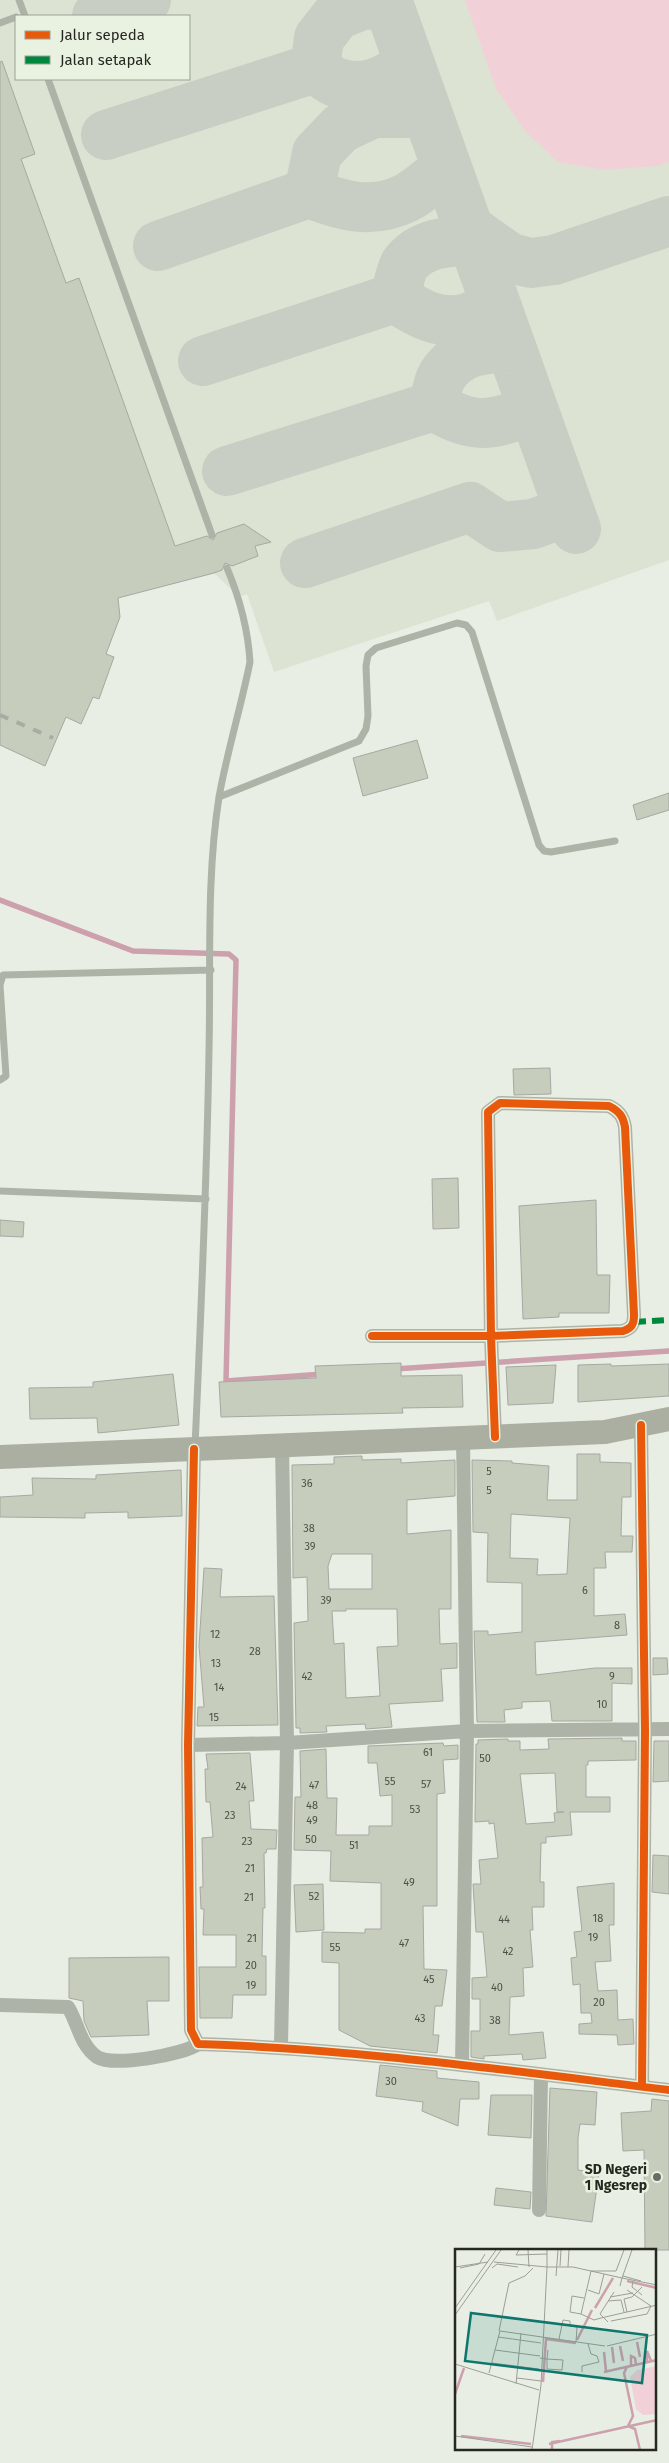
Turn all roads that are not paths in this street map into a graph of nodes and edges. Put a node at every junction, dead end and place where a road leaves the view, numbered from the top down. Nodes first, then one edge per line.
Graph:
1 (18, 0) edge
2 (21, 15) edge
3 (15, 18) edge
4 (0, 23) edge
5 (48, 80) edge
6 (212, 535) dead end
7 (227, 568) dead end
8 (219, 797) junction
9 (614, 841) dead end
10 (211, 970) junction
11 (1, 975) edge
12 (0, 1080) edge
13 (0, 1191) edge
14 (206, 1199) junction
15 (372, 1336) dead end
16 (492, 1338) junction
17 (669, 1419) edge
18 (641, 1425) junction
19 (463, 1437) junction
20 (496, 1437) junction
21 (282, 1444) junction
22 (194, 1449) junction
23 (0, 1458) edge
24 (669, 1729) edge
25 (645, 1730) junction
26 (467, 1731) junction
27 (287, 1743) junction
28 (188, 1745) junction
29 (0, 2005) edge
30 (198, 2044) junction
31 (281, 2046) junction
32 (462, 2065) junction
33 (541, 2075) junction
34 (642, 2086) junction
35 (669, 2090) edge
36 (539, 2210) dead end

1 - 2 lane
3 - 4 lane
5 - 6 lane
7 - 8 lane
8 - 9 lane
8 - 10 lane
10 - 11 lane
10 - 14 lane
11 - 12 lane
13 - 14 lane
14 - 22 lane
15 - 16 street
16 - 16 street
16 - 20 street
17 - 18 highway
18 - 20 highway
18 - 25 street
19 - 20 highway
19 - 21 highway
19 - 26 street
21 - 22 highway
21 - 27 street
22 - 23 highway
22 - 28 street
24 - 25 street
25 - 26 street
25 - 34 street
26 - 27 street
26 - 32 street
27 - 28 street
27 - 31 street
28 - 30 street
29 - 30 street
30 - 31 street
31 - 32 street
32 - 33 street
33 - 34 street
33 - 36 street
34 - 35 street

